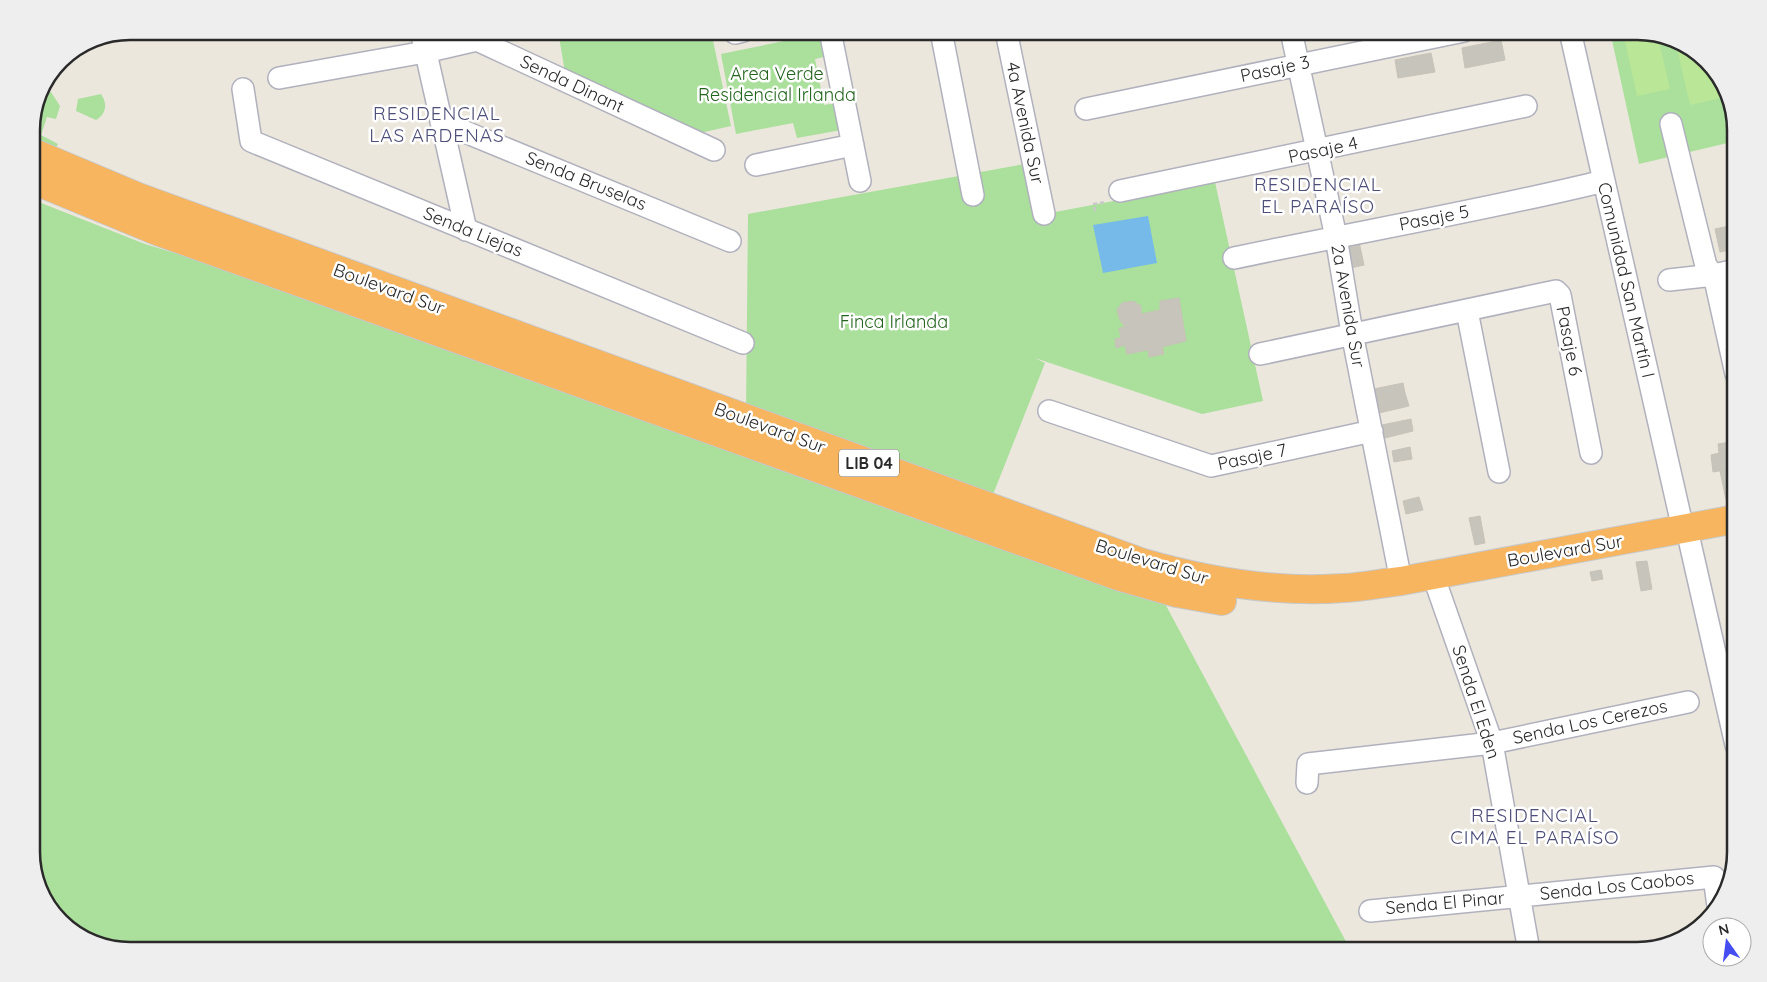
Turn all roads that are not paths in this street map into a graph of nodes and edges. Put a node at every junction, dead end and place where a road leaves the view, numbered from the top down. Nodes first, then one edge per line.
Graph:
1 (422, 40) edge
2 (832, 40) edge
3 (943, 40) edge
4 (1008, 40) edge
5 (1292, 40) edge
6 (1419, 40) edge
7 (1572, 40) edge
8 (425, 52) junction
9 (1298, 64) junction
10 (279, 78) dead end
11 (243, 89) dead end
12 (1526, 106) dead end
13 (1086, 109) dead end
14 (442, 122) junction
15 (1671, 124) dead end
16 (854, 145) junction
17 (714, 150) dead end
18 (1316, 151) junction
19 (40, 155) edge
20 (756, 165) dead end
21 (860, 181) dead end
22 (1604, 181) junction
23 (40, 182) edge
24 (1120, 191) dead end
25 (973, 195) dead end
26 (1044, 214) dead end
27 (466, 230) junction
28 (1336, 236) junction
29 (730, 241) dead end
30 (1234, 258) dead end
31 (1727, 272) edge
32 (1714, 275) junction
33 (1669, 280) dead end
34 (1467, 311) junction
35 (1352, 333) junction
36 (1727, 334) edge
37 (743, 343) dead end
38 (1260, 354) dead end
39 (1049, 411) dead end
40 (1372, 431) junction
41 (1591, 453) dead end
42 (1499, 472) dead end
43 (1727, 522) edge
44 (1727, 534) edge
45 (1686, 536) junction
46 (1401, 581) junction
47 (1436, 584) junction
48 (1688, 702) dead end
49 (1727, 707) edge
50 (1492, 743) junction
51 (1307, 783) dead end
52 (1716, 894) edge
53 (1520, 896) junction
54 (1370, 911) dead end
55 (1528, 942) edge

1 - 8 street
2 - 16 street
3 - 25 street
4 - 26 street, 4a Avenida Sur
5 - 9 street, 2a Avenida Sur
6 - 9 street, Pasaje 3
7 - 22 street, Comunidad San Martín I
8 - 10 street, Senda Dinant
8 - 14 street
8 - 17 street, Senda Dinant
9 - 13 street, Pasaje 3
9 - 18 street, 2a Avenida Sur
11 - 27 street, Senda Liejas
12 - 18 street, Pasaje 4
14 - 27 street
14 - 29 street, Senda Bruselas
15 - 32 street
16 - 20 street
16 - 21 street
18 - 24 street, Pasaje 4
18 - 28 street, 2a Avenida Sur
19 - 46 highway, Boulevard Sur / LIB 04
22 - 28 street, Pasaje 5
22 - 45 street, Comunidad San Martín I
23 - 47 highway, Boulevard Sur / LIB 04
27 - 37 street, Senda Liejas
28 - 30 street, Pasaje 5
28 - 35 street, 2a Avenida Sur
31 - 32 street
32 - 33 street
32 - 36 street
34 - 35 street, Pasaje 6
34 - 41 street, Pasaje 6
34 - 42 street
35 - 38 street, Pasaje 6
35 - 40 street, 2a Avenida Sur
39 - 40 street, Pasaje 7
40 - 46 street, 2a Avenida Sur
43 - 45 highway, Boulevard Sur / LIB 04
44 - 45 highway, Boulevard Sur / LIB 04
45 - 47 highway, Boulevard Sur / LIB 04
45 - 49 street, Comunidad San Martín I
46 - 47 highway, Boulevard Sur / LIB 04
47 - 50 street, Senda El Eden
48 - 50 street, Senda Los Cerezos
50 - 51 street, Senda Los Cerezos
50 - 53 street, Senda El Eden
52 - 53 street, Senda Los Caobos
53 - 54 street, Senda El Pinar
53 - 55 street, Senda El Eden

